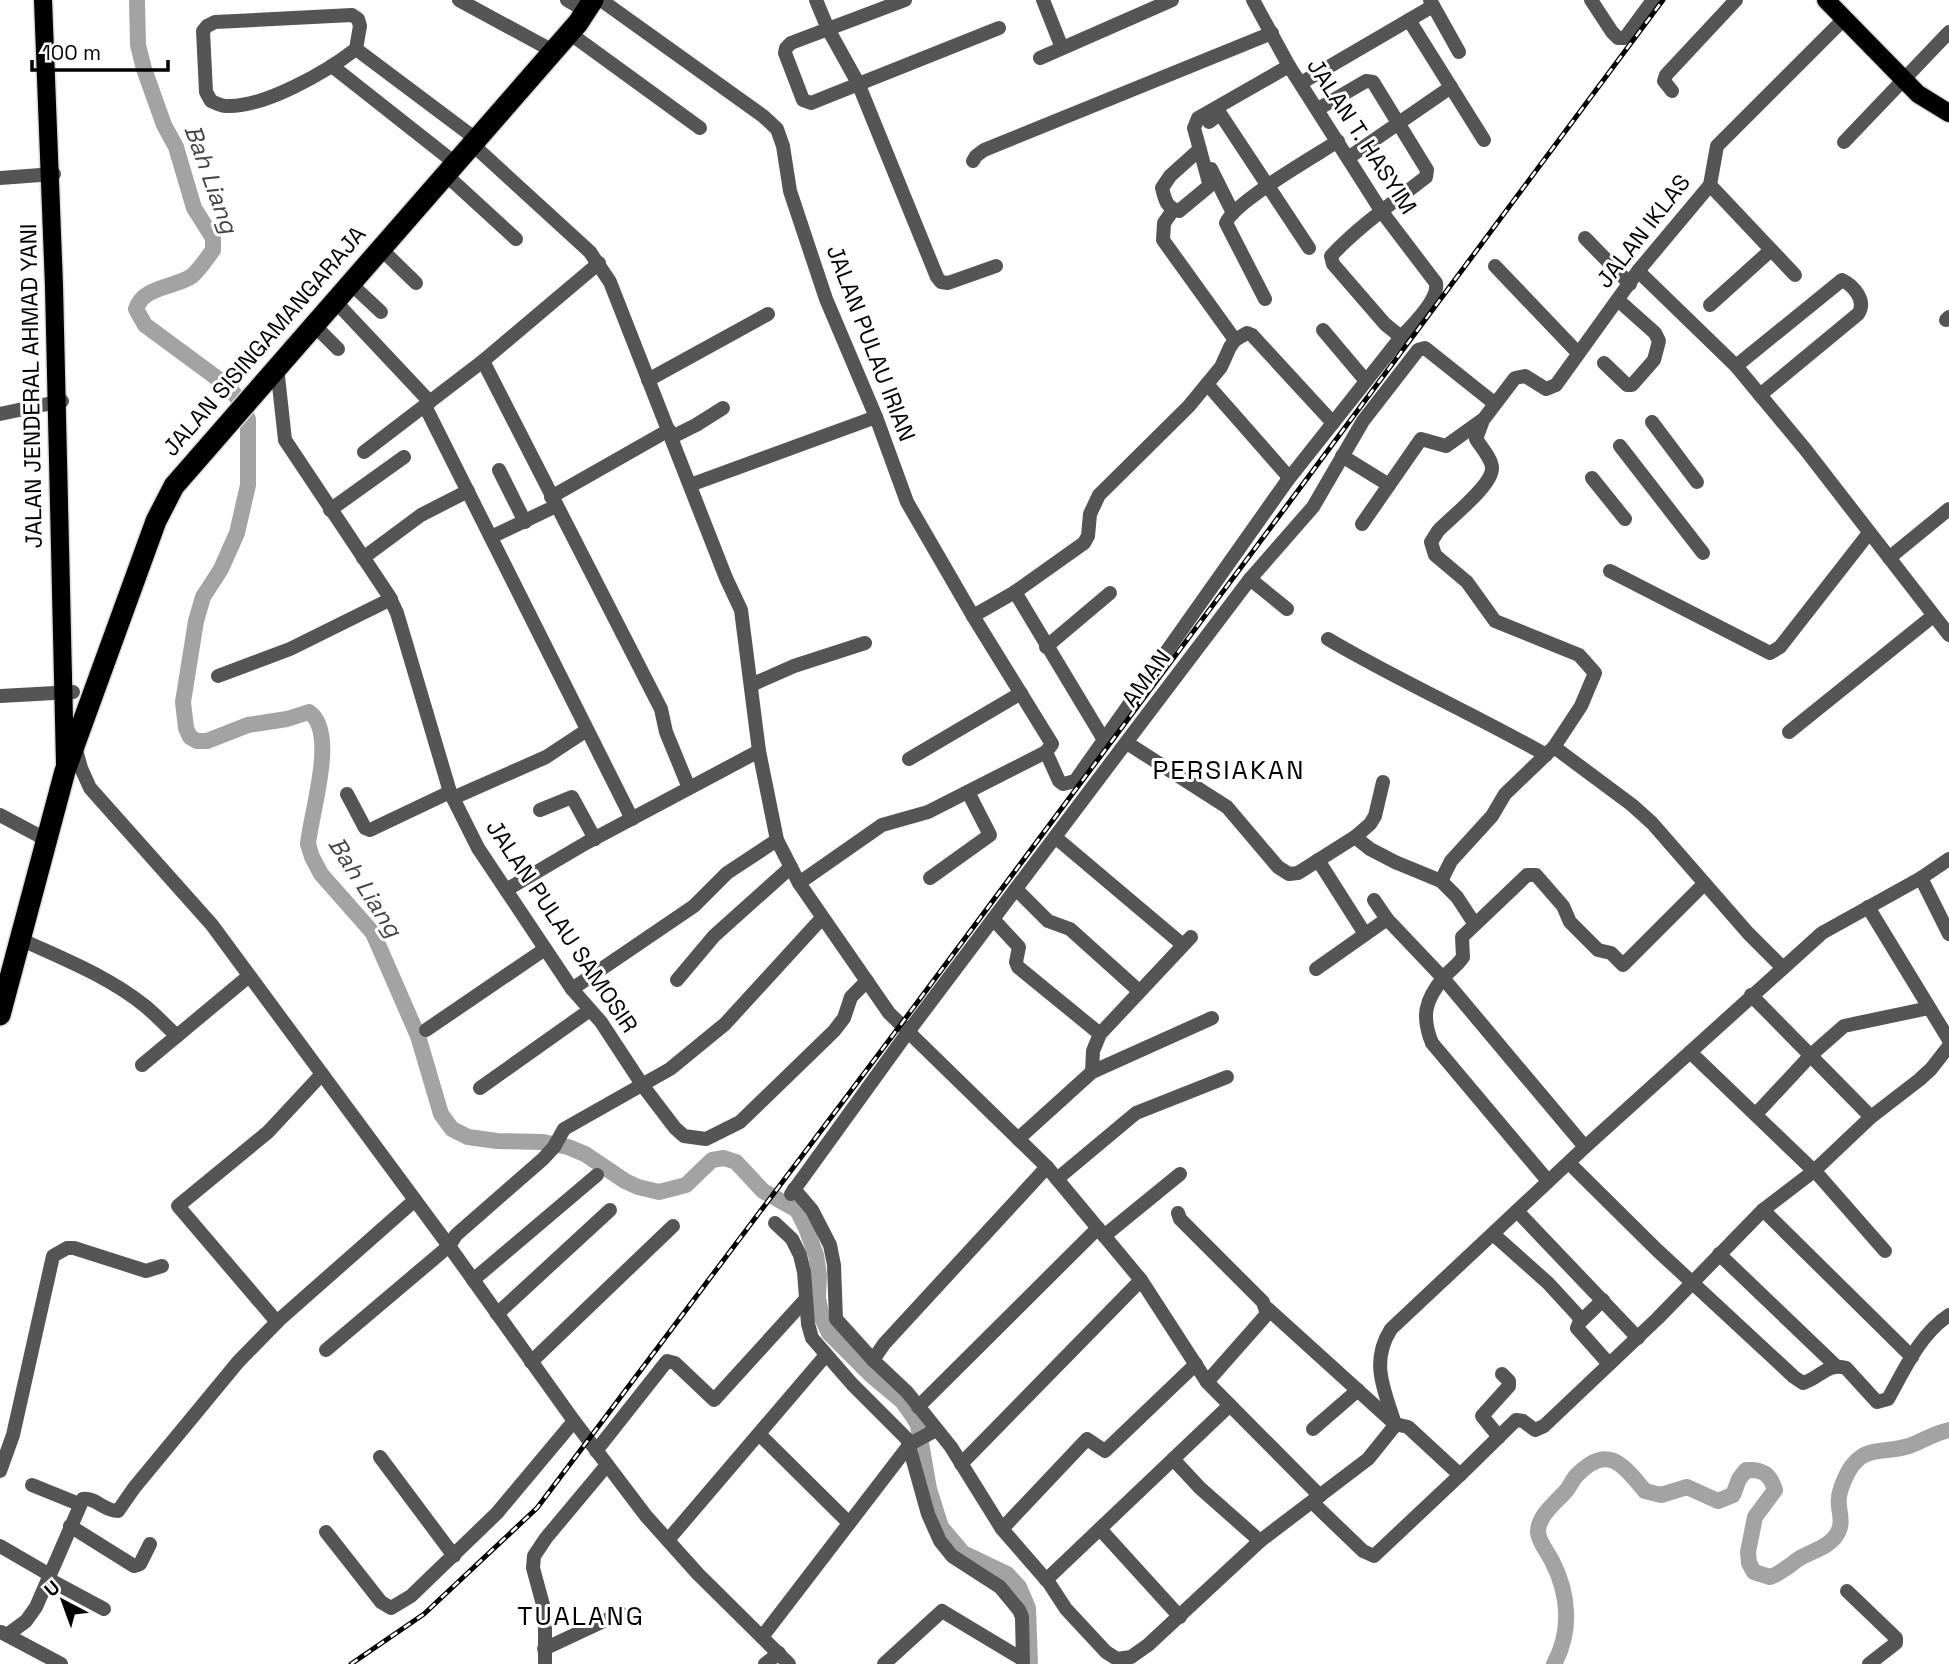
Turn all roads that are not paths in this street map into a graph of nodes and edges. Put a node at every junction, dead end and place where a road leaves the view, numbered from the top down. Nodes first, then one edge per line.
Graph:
1 (459, 0) edge
2 (567, 0) edge
3 (816, 0) edge
4 (905, 0) edge
5 (1043, 0) edge
6 (1172, 0) edge
7 (1253, 0) edge
8 (1591, 0) edge
9 (1653, 0) edge
10 (1736, 0) edge
11 (46, 1) edge
12 (1432, 3) edge
13 (594, 4) edge
14 (1837, 7) edge
15 (1409, 20) junction
16 (999, 28) dead end
17 (828, 29) junction
18 (568, 32) junction
19 (1949, 32) edge
20 (1272, 33) junction
21 (1062, 48) junction
22 (356, 49) junction
23 (553, 51) junction
24 (1459, 52) dead end
25 (1040, 58) dead end
26 (332, 66) junction
27 (1289, 66) junction
28 (1903, 80) junction
29 (1301, 82) junction
30 (858, 83) junction
31 (1451, 87) junction
32 (1672, 91) dead end
33 (1318, 109) junction
34 (1949, 113) edge
35 (1399, 122) junction
36 (700, 128) dead end
37 (474, 141) junction
38 (1338, 141) junction
39 (1484, 141) dead end
40 (1844, 142) dead end
41 (1200, 149) junction
42 (1348, 158) junction
43 (973, 161) dead end
44 (450, 169) junction
45 (51, 175) junction
46 (0, 178) edge
47 (1710, 185) junction
48 (1269, 186) junction
49 (1173, 210) junction
50 (1382, 212) junction
51 (1233, 213) junction
52 (516, 239) dead end
53 (1585, 239) dead end
54 (380, 248) junction
55 (1308, 248) dead end
56 (1771, 250) junction
57 (599, 262) junction
58 (996, 265) dead end
59 (1495, 266) dead end
60 (1794, 275) dead end
61 (1634, 278) junction
62 (350, 283) junction
63 (416, 283) dead end
64 (1265, 299) dead end
65 (1618, 300) junction
66 (335, 301) junction
67 (1710, 305) dead end
68 (381, 312) dead end
69 (768, 314) dead end
70 (314, 325) junction
71 (1323, 330) dead end
72 (1401, 337) junction
73 (1235, 340) junction
74 (338, 349) dead end
75 (1578, 353) junction
76 (483, 361) junction
77 (1604, 363) dead end
78 (1736, 366) junction
79 (277, 368) junction
80 (648, 380) junction
81 (1366, 381) junction
82 (1207, 384) junction
83 (1760, 395) junction
84 (59, 402) junction
85 (1494, 403) junction
86 (428, 404) junction
87 (723, 408) dead end
88 (0, 414) edge
89 (876, 416) junction
90 (1483, 420) junction
91 (1652, 422) dead end
92 (1333, 423) junction
93 (671, 433) junction
94 (1620, 446) dead end
95 (364, 452) dead end
96 (1342, 456) junction
97 (404, 457) dead end
98 (499, 470) dead end
99 (1592, 478) dead end
100 (1287, 481) junction
101 (1697, 482) dead end
102 (690, 485) junction
103 (1389, 485) junction
104 (468, 491) junction
105 (554, 502) junction
106 (1949, 509) edge
107 (330, 510) junction
108 (1625, 519) dead end
109 (525, 522) junction
110 (1362, 524) dead end
111 (1869, 533) junction
112 (491, 537) junction
113 (1703, 553) dead end
114 (363, 558) junction
115 (1889, 558) junction
116 (1610, 571) dead end
117 (1250, 579) junction
118 (1014, 592) junction
119 (1110, 593) dead end
120 (391, 599) junction
121 (1287, 609) dead end
122 (973, 616) junction
123 (1933, 616) junction
124 (1949, 635) edge
125 (1328, 639) dead end
126 (865, 643) dead end
127 (1046, 647) junction
128 (218, 676) dead end
129 (751, 685) junction
130 (67, 693) junction
131 (1021, 693) junction
132 (0, 696) edge
133 (587, 730) junction
134 (1789, 732) dead end
135 (1104, 740) junction
136 (1127, 743) junction
137 (75, 744) junction
138 (759, 751) junction
139 (1046, 751) junction
140 (1550, 751) junction
141 (909, 759) dead end
142 (65, 771) junction
143 (1383, 782) dead end
144 (90, 788) junction
145 (689, 788) junction
146 (968, 792) junction
147 (347, 794) dead end
148 (452, 795) junction
149 (540, 810) dead end
150 (0, 815) edge
151 (632, 819) junction
152 (1055, 837) junction
153 (1355, 837) junction
154 (595, 839) junction
155 (47, 840) junction
156 (777, 840) junction
157 (1949, 859) edge
158 (1318, 860) junction
159 (791, 867) junction
160 (930, 878) dead end
161 (1921, 878) junction
162 (1441, 881) junction
163 (799, 883) junction
164 (1704, 884) junction
165 (1016, 889) junction
166 (506, 891) junction
167 (1374, 900) dead end
168 (1868, 907) junction
169 (822, 918) junction
170 (993, 919) junction
171 (1387, 919) junction
172 (1474, 923) junction
173 (1365, 934) junction
174 (1949, 934) edge
175 (20, 939) junction
176 (545, 948) junction
177 (1782, 967) junction
178 (1316, 970) dead end
179 (249, 976) junction
180 (1443, 978) junction
181 (677, 979) dead end
182 (867, 981) junction
183 (4, 986) edge
184 (572, 989) junction
185 (1139, 992) junction
186 (1751, 995) junction
187 (1929, 1008) junction
188 (590, 1010) junction
189 (0, 1015) edge
190 (1212, 1018) dead end
191 (426, 1030) dead end
192 (908, 1032) junction
193 (1100, 1034) junction
194 (177, 1036) junction
195 (1949, 1040) edge
196 (1949, 1046) edge
197 (1690, 1052) junction
198 (1811, 1055) junction
199 (142, 1065) dead end
200 (1092, 1072) junction
201 (322, 1074) junction
202 (1227, 1077) dead end
203 (643, 1086) junction
204 (480, 1088) dead end
205 (1756, 1114) junction
206 (1871, 1116) junction
207 (1018, 1139) junction
208 (1586, 1147) junction
209 (1569, 1163) junction
210 (1047, 1167) junction
211 (1814, 1170) junction
212 (1180, 1174) dead end
213 (597, 1175) dead end
214 (1057, 1179) junction
215 (1548, 1181) junction
216 (415, 1200) junction
217 (610, 1210) dead end
218 (1763, 1210) junction
219 (1517, 1211) junction
220 (1178, 1213) dead end
221 (775, 1223) dead end
222 (673, 1226) dead end
223 (1101, 1232) junction
224 (1493, 1234) junction
225 (449, 1247) junction
226 (1885, 1251) dead end
227 (1719, 1254) junction
228 (162, 1266) dead end
229 (473, 1280) junction
230 (1141, 1280) junction
231 (1693, 1281) junction
232 (804, 1300) junction
233 (1603, 1300) junction
234 (1268, 1309) junction
235 (496, 1314) junction
236 (1949, 1315) edge
237 (1582, 1320) junction
238 (277, 1322) junction
239 (1638, 1338) junction
240 (326, 1350) dead end
241 (826, 1355) junction
242 (1912, 1357) junction
243 (873, 1360) junction
244 (531, 1362) junction
245 (1196, 1364) junction
246 (1609, 1364) junction
247 (1835, 1365) junction
248 (1502, 1374) dead end
249 (1207, 1382) junction
250 (1358, 1390) junction
251 (1230, 1405) junction
252 (918, 1407) junction
253 (574, 1421) junction
254 (1395, 1424) junction
255 (1313, 1429) dead end
256 (934, 1431) junction
257 (760, 1434) junction
258 (1499, 1437) junction
259 (912, 1442) junction
260 (596, 1451) junction
261 (380, 1457) dead end
262 (1173, 1459) junction
263 (961, 1464) junction
264 (607, 1465) junction
265 (0, 1471) edge
266 (1460, 1475) junction
267 (32, 1485) dead end
268 (1316, 1499) junction
269 (79, 1504) junction
270 (849, 1523) junction
271 (70, 1526) junction
272 (1002, 1529) junction
273 (1100, 1529) junction
274 (326, 1532) dead end
275 (668, 1540) junction
276 (1260, 1541) junction
277 (150, 1544) dead end
278 (0, 1546) edge
279 (454, 1556) junction
280 (49, 1577) junction
281 (1046, 1580) junction
282 (1847, 1591) dead end
283 (104, 1609) dead end
284 (621, 1613) dead end
285 (1180, 1617) junction
286 (4, 1633) edge
287 (762, 1637) junction
288 (544, 1649) junction
289 (784, 1659) edge
290 (1022, 1662) edge
291 (61, 1664) edge
292 (545, 1664) edge
293 (765, 1664) edge
294 (884, 1664) edge
295 (1870, 1664) edge

1 - 23 street
2 - 13 street, JALAN PULAU IRIAN
3 - 17 street
4 - 17 street
5 - 21 street
6 - 21 street
7 - 20 street, JALAN T. HASYIM
8 - 9 street
10 - 32 street
11 - 45 main road, JALAN JENDERAL AHMAD YANI
12 - 15 street
12 - 24 street
13 - 18 highway, JALAN SISINGAMANGARAJA
13 - 89 street, JALAN PULAU IRIAN
14 - 28 main road
14 - 47 street, JALAN IKLAS
15 - 29 street
15 - 31 street
16 - 30 street
17 - 30 street
17 - 30 street
18 - 23 highway, JALAN SISINGAMANGARAJA
18 - 36 street
19 - 28 street
20 - 27 street, JALAN T. HASYIM
20 - 43 street
21 - 25 street
22 - 26 street
22 - 26 street
22 - 37 street
23 - 37 highway, JALAN SISINGAMANGARAJA
26 - 44 street
27 - 29 street, JALAN T. HASYIM
27 - 41 street
28 - 34 main road
28 - 40 street
29 - 33 street, JALAN T. HASYIM
30 - 58 street
31 - 35 street
31 - 39 street
33 - 35 street
33 - 38 street, JALAN T. HASYIM
35 - 42 street
35 - 50 street
37 - 44 highway, JALAN SISINGAMANGARAJA
37 - 57 street
38 - 42 street, JALAN T. HASYIM
38 - 48 street
41 - 49 street
41 - 49 street
42 - 50 street, JALAN T. HASYIM
44 - 52 street
44 - 54 highway, JALAN SISINGAMANGARAJA
45 - 46 street
45 - 84 main road, JALAN JENDERAL AHMAD YANI
47 - 56 street
47 - 61 street, JALAN IKLAS
48 - 51 street
48 - 51 street
48 - 55 street
49 - 73 street
50 - 72 street, JALAN T. HASYIM
50 - 72 street
51 - 64 street
53 - 61 street
54 - 62 highway, JALAN SISINGAMANGARAJA
54 - 63 street
56 - 60 street
56 - 67 street
57 - 76 street
57 - 80 street
59 - 75 street
61 - 65 street, JALAN IKLAS
61 - 78 street
62 - 66 highway, JALAN SISINGAMANGARAJA
62 - 68 street
65 - 75 street, JALAN IKLAS
65 - 77 street
66 - 70 highway, JALAN SISINGAMANGARAJA
66 - 86 street
69 - 80 street
70 - 74 street
70 - 79 highway, JALAN SISINGAMANGARAJA
71 - 81 street
72 - 81 street
73 - 82 street
73 - 92 street
75 - 85 street, JALAN IKLAS
76 - 86 street
76 - 105 street
78 - 83 street
78 - 83 street
79 - 107 street, JALAN PULAU SAMOSIR
79 - 137 highway, JALAN SISINGAMANGARAJA
80 - 93 street
81 - 92 street
82 - 100 street
82 - 118 street
83 - 111 street
84 - 88 street
84 - 130 main road, JALAN JENDERAL AHMAD YANI
85 - 90 street
85 - 96 street, AMAN
86 - 95 street
86 - 104 street
87 - 93 street
89 - 102 street
89 - 122 street, JALAN PULAU IRIAN
90 - 103 street
90 - 140 street
91 - 101 street
92 - 100 street
93 - 102 street
93 - 105 street
94 - 113 street
96 - 103 street
96 - 117 street, AMAN
97 - 107 street
98 - 109 street
99 - 108 street
100 - 135 street
102 - 129 street
103 - 110 street
104 - 112 street
104 - 114 street
105 - 109 street
105 - 145 street
106 - 115 street
107 - 114 street, JALAN PULAU SAMOSIR
109 - 112 street
111 - 115 street
111 - 116 street
112 - 133 street
114 - 120 street, JALAN PULAU SAMOSIR
115 - 123 street
117 - 121 street
117 - 136 street, AMAN
118 - 122 street
118 - 127 street
119 - 127 street
120 - 128 street
120 - 148 street, JALAN PULAU SAMOSIR
122 - 131 street, JALAN PULAU IRIAN
123 - 124 street
123 - 134 street
125 - 140 street
126 - 129 street
127 - 135 street
129 - 138 street
130 - 132 street
130 - 137 main road, JALAN JENDERAL AHMAD YANI
130 - 142 main road, JALAN JENDERAL AHMAD YANI
131 - 139 street, JALAN PULAU IRIAN
131 - 141 street
133 - 148 street
133 - 151 street
135 - 139 street
136 - 152 street, AMAN
136 - 158 street
137 - 142 highway, JALAN SISINGAMANGARAJA
137 - 144 street
138 - 145 street
138 - 156 street
139 - 146 street
140 - 162 street
140 - 164 street
142 - 144 street
142 - 155 highway, JALAN SISINGAMANGARAJA
143 - 153 street
144 - 179 street
145 - 151 street
146 - 160 street
146 - 163 street
147 - 148 street
148 - 166 street, JALAN PULAU SAMOSIR
149 - 154 street
150 - 155 street
151 - 154 street
152 - 165 street, AMAN
152 - 185 street
153 - 158 street
153 - 162 street
154 - 166 street
155 - 175 highway, JALAN SISINGAMANGARAJA
156 - 159 street
156 - 184 street
157 - 161 street
158 - 173 street
159 - 163 street
159 - 181 street
161 - 168 street
161 - 174 street
162 - 172 street
163 - 169 street
164 - 172 street
164 - 177 street
165 - 170 street, AMAN
165 - 185 street
166 - 176 street, JALAN PULAU SAMOSIR
167 - 171 street
168 - 177 street
168 - 187 street
169 - 182 street
169 - 203 street
170 - 192 street, AMAN
170 - 193 street
171 - 173 street
171 - 180 street
172 - 180 street
173 - 178 street
175 - 183 highway, JALAN SISINGAMANGARAJA
175 - 194 street
176 - 184 street, JALAN PULAU SAMOSIR
176 - 191 street
177 - 186 street
179 - 194 street
179 - 201 street
180 - 208 street
180 - 215 street
182 - 192 street
182 - 203 street, JALAN PULAU SAMOSIR
183 - 189 highway, JALAN SISINGAMANGARAJA
184 - 188 street, JALAN PULAU SAMOSIR
185 - 193 street
186 - 197 street
186 - 198 street
187 - 195 street
187 - 198 street
188 - 203 street, JALAN PULAU SAMOSIR
188 - 204 street
190 - 200 street
192 - 207 street
192 - 243 street, AMAN
193 - 200 street
194 - 199 street
196 - 206 street
197 - 205 street
197 - 208 street
198 - 205 street
198 - 206 street
200 - 207 street
201 - 216 street
201 - 238 street
202 - 214 street
203 - 225 street
205 - 211 street
206 - 211 street
207 - 210 street
208 - 209 street
209 - 215 street
209 - 231 street
210 - 214 street
210 - 243 street
211 - 218 street
211 - 226 street
212 - 223 street
213 - 229 street
214 - 223 street
215 - 219 street
216 - 225 street
216 - 238 street
217 - 235 street
218 - 227 street
218 - 242 street
219 - 224 street
219 - 233 street
220 - 234 street
221 - 232 street
222 - 244 street
223 - 230 street
223 - 252 street
224 - 237 street
224 - 254 street
225 - 229 street
225 - 240 street
227 - 231 street
227 - 247 street
228 - 265 street
229 - 235 street
230 - 245 street
230 - 263 street
231 - 239 street
231 - 247 street
232 - 241 street
232 - 260 street
233 - 237 street
233 - 239 street
234 - 249 street
234 - 250 street
235 - 244 street
236 - 242 street
237 - 246 street
238 - 269 street
239 - 246 street
241 - 257 street
241 - 259 street
242 - 247 street
243 - 252 street
244 - 253 street
245 - 249 street
245 - 272 street
246 - 258 street
248 - 258 street
249 - 251 street
250 - 254 street
250 - 255 street
251 - 262 street
251 - 268 street
252 - 256 street
253 - 260 street
253 - 279 street
254 - 266 street
254 - 268 street
256 - 259 street
256 - 263 street
257 - 270 street
257 - 275 street
258 - 266 street
259 - 270 street
259 - 290 street
260 - 264 street
261 - 279 street
262 - 273 street
262 - 276 street
263 - 272 street
264 - 275 street
264 - 288 street
266 - 268 street
267 - 269 street
268 - 276 street
269 - 271 street
270 - 287 street
271 - 277 street
271 - 280 street
272 - 281 street
273 - 281 street
273 - 285 street
274 - 279 street
275 - 287 street
276 - 285 street
278 - 280 street
280 - 283 street
280 - 286 street
281 - 285 street
282 - 295 street
284 - 288 street
286 - 291 street
287 - 289 street
288 - 292 street
289 - 293 street
290 - 294 street

